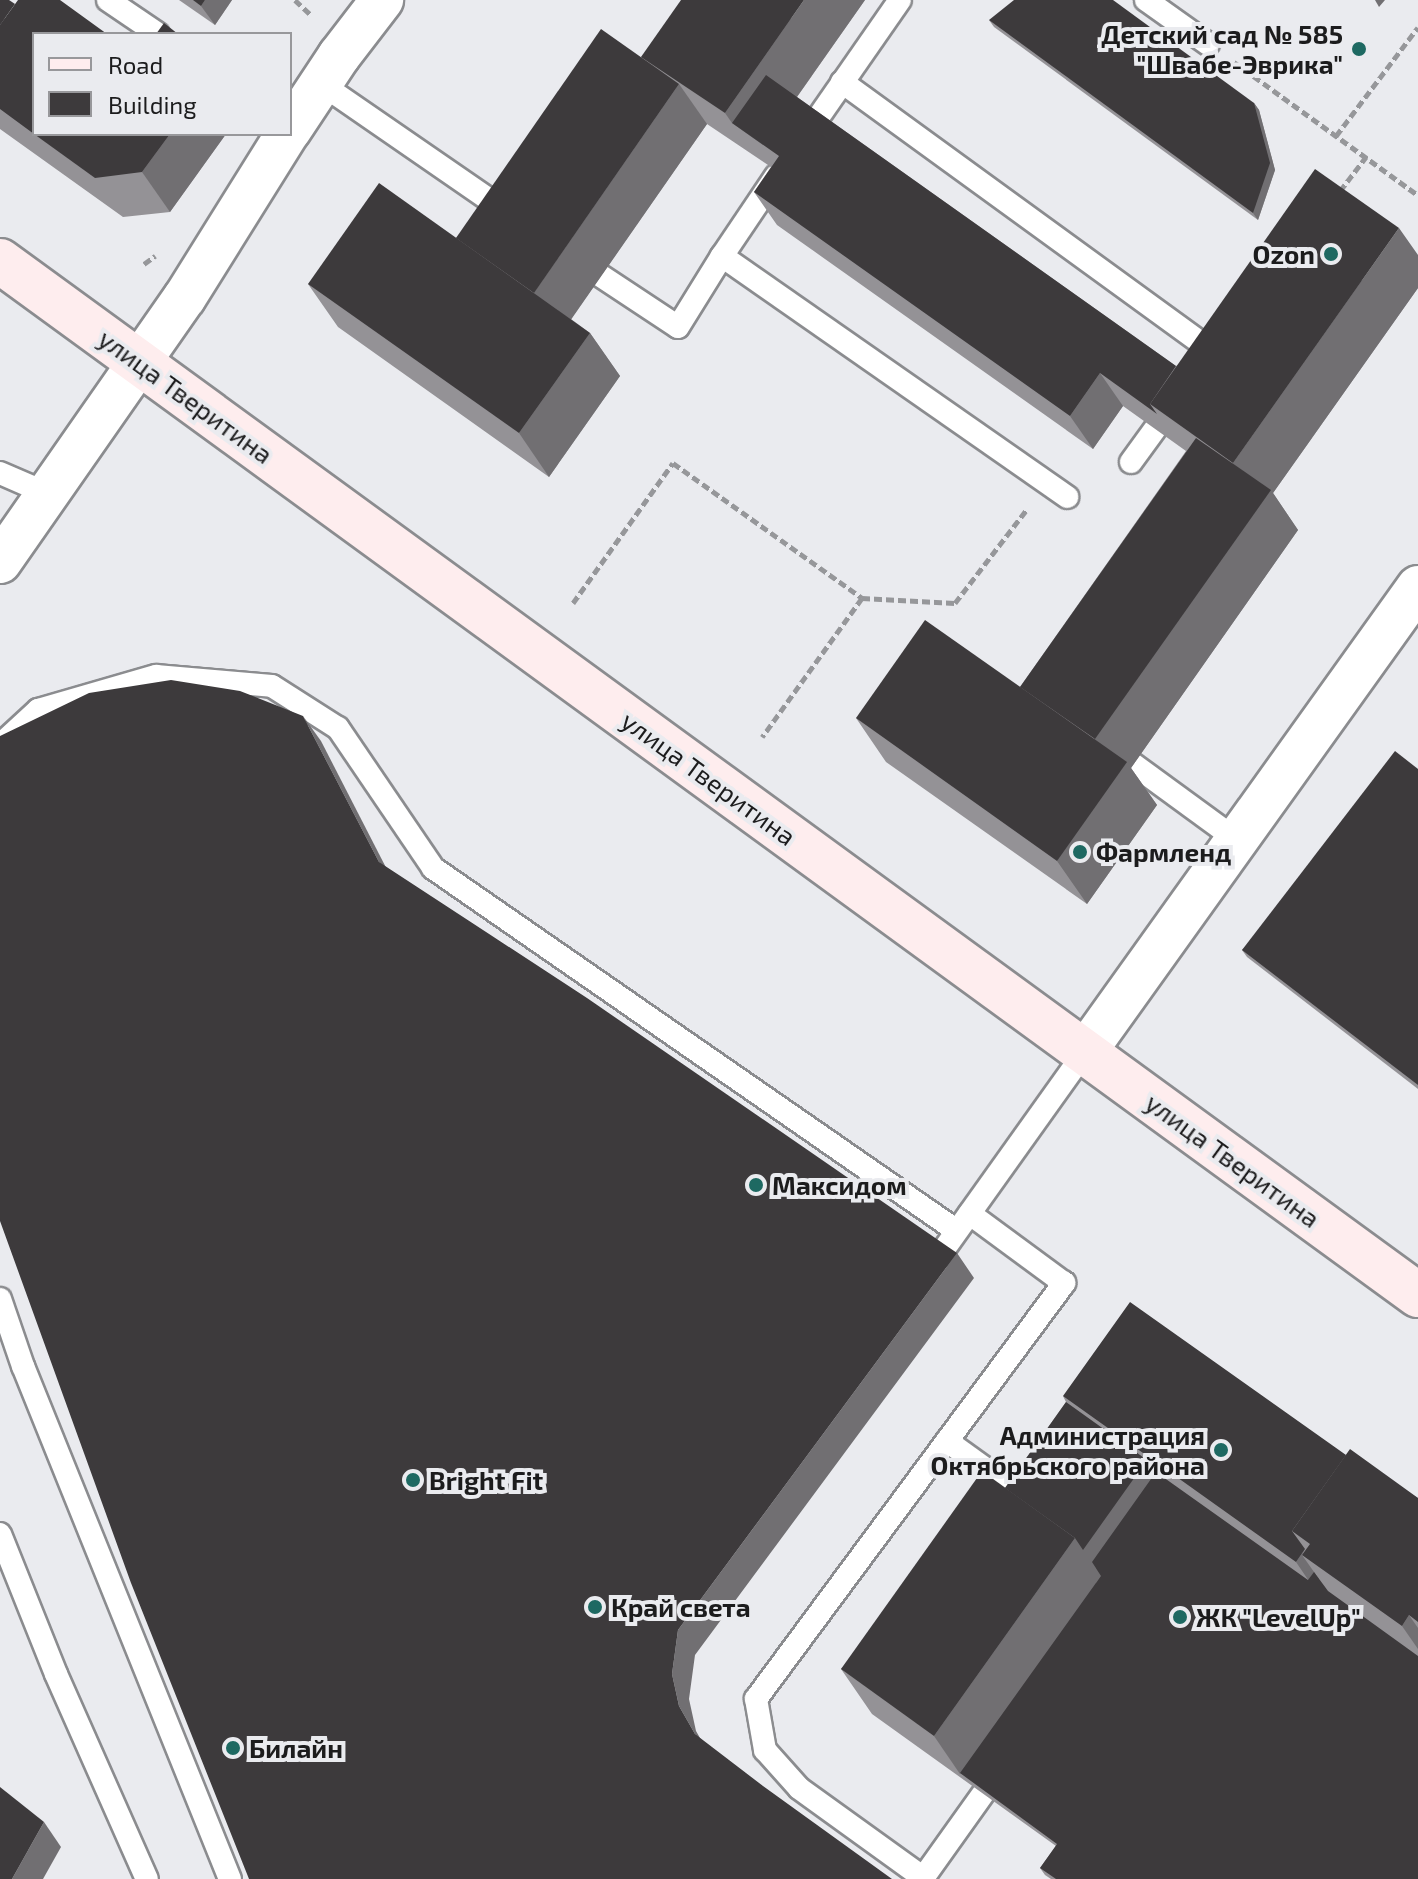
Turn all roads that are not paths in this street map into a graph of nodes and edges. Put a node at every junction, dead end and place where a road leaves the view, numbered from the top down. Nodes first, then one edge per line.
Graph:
1 (108, 0) edge
2 (382, 0) edge
3 (900, 0) edge
4 (1146, 0) edge
5 (155, 32) edge
6 (1208, 44) road end
7 (842, 82) junction
8 (320, 83) junction
9 (813, 125) edge
10 (292, 127) edge
11 (286, 136) edge
12 (779, 172) edge
13 (522, 223) edge
14 (722, 256) junction
15 (0, 261) edge
16 (601, 276) dead end
17 (139, 363) junction
18 (1195, 377) edge
19 (1155, 429) edge
20 (1131, 462) dead end
21 (0, 473) edge
22 (46, 493) junction
23 (1067, 497) dead end
24 (0, 562) edge
25 (1418, 587) edge
26 (0, 745) edge
27 (1133, 764) dead end
28 (1237, 840) junction
29 (1085, 1052) junction
30 (964, 1223) junction
31 (940, 1255) edge
32 (1418, 1295) edge
33 (0, 1299) edge
34 (947, 1441) junction
35 (1026, 1498) edge
36 (0, 1534) edge
37 (983, 1794) edge
38 (924, 1878) edge
39 (147, 1879) edge
40 (230, 1879) edge

1 - 5 lane
2 - 8 street
3 - 7 lane
4 - 6 lane
7 - 9 lane
7 - 18 lane
8 - 10 street
8 - 13 lane
11 - 17 street
12 - 14 lane
14 - 16 lane
14 - 23 lane
15 - 17 street, улица Тверитина
17 - 22 street
17 - 29 street, улица Тверитина
19 - 20 lane
21 - 22 lane
22 - 24 street
25 - 28 street
26 - 30 lane
27 - 28 lane
28 - 29 street
29 - 30 lane
29 - 32 street, улица Тверитина
30 - 31 lane
30 - 34 lane
33 - 40 lane
34 - 35 lane
34 - 38 lane
36 - 39 lane
37 - 38 lane

